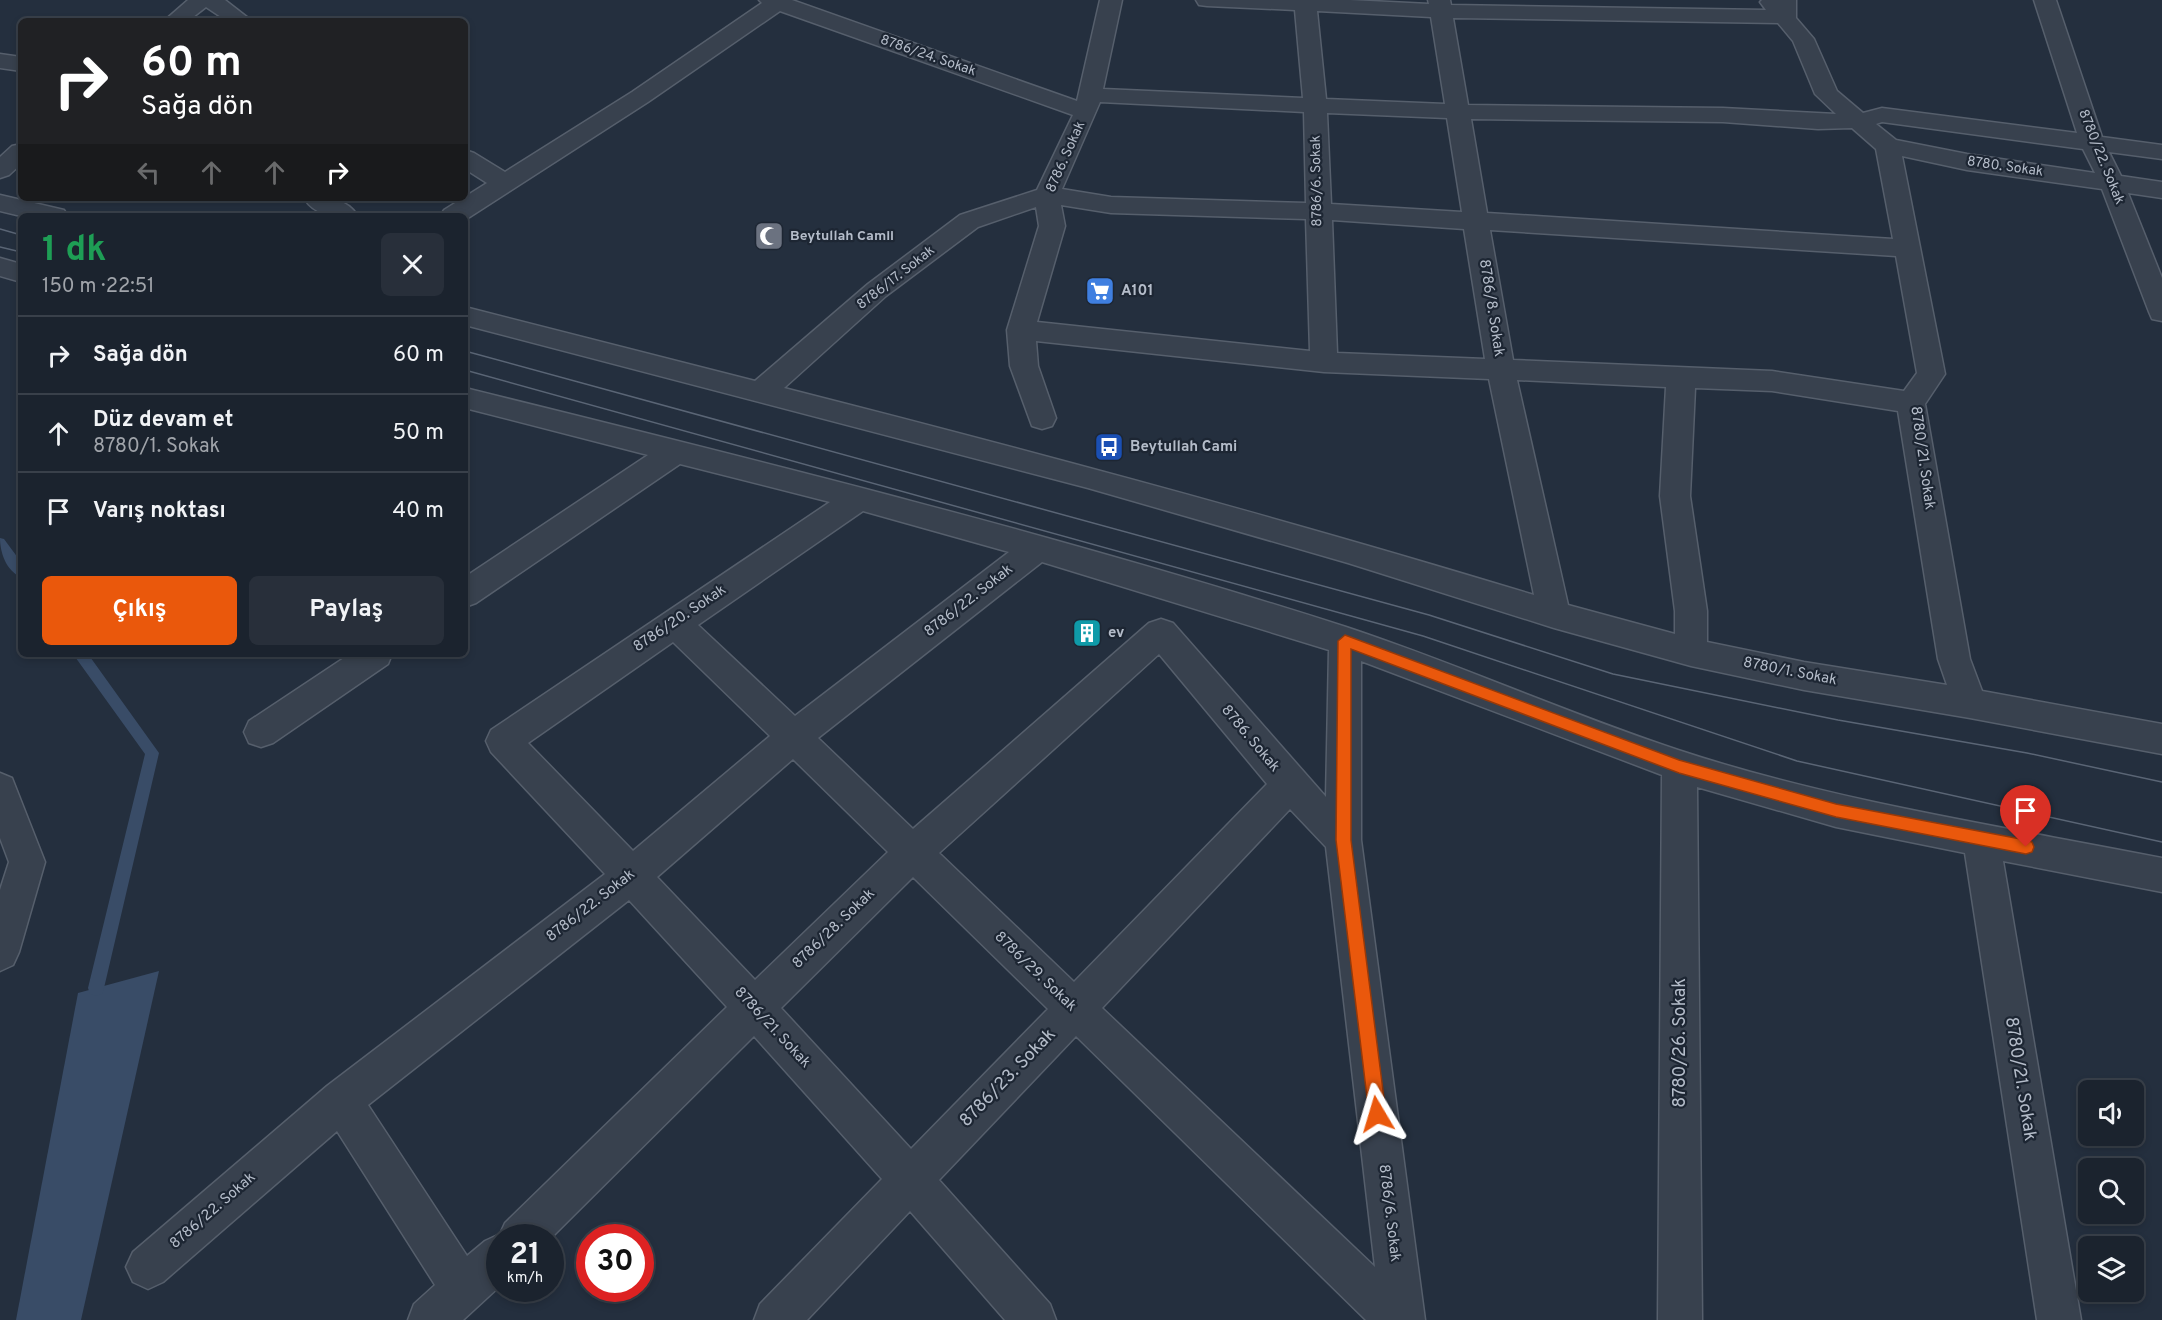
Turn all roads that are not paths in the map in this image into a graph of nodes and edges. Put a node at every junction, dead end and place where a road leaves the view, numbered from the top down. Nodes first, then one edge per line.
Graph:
1 (201, 0) edge
2 (211, 0) edge
3 (1112, 0) edge
4 (1207, 0) edge
5 (2045, 0) edge
6 (776, 1) edge
7 (1306, 2) edge
8 (1440, 5) edge
9 (1780, 6) edge
10 (179, 18) edge
11 (238, 18) edge
12 (0, 61) edge
13 (18, 64) edge
14 (1088, 104) junction
15 (1315, 105) junction
16 (1459, 112) junction
17 (1858, 121) junction
18 (2092, 142) junction
19 (1888, 146) junction
20 (2162, 152) edge
21 (18, 154) edge
22 (468, 160) edge
23 (0, 170) edge
24 (2112, 183) junction
25 (506, 184) junction
26 (2162, 190) edge
27 (1047, 195) junction
28 (321, 201) edge
29 (0, 203) edge
30 (1317, 211) junction
31 (42, 213) edge
32 (340, 213) edge
33 (458, 213) edge
34 (1477, 221) junction
35 (1906, 248) junction
36 (0, 267) edge
37 (18, 272) edge
38 (2162, 312) edge
39 (468, 317) edge
40 (1021, 330) junction
41 (1324, 362) junction
42 (1501, 371) junction
43 (1681, 378) junction
44 (762, 391) junction
45 (468, 399) edge
46 (1911, 404) junction
47 (1042, 418) dead end
48 (677, 451) junction
49 (859, 498) junction
50 (1037, 548) junction
51 (468, 592) edge
52 (1554, 615) junction
53 (674, 622) junction
54 (1161, 633) joint
55 (1345, 641) junction
56 (1690, 652) junction
57 (372, 657) edge
58 (1970, 703) junction
59 (261, 732) dead end
60 (794, 737) junction
61 (2162, 739) edge
62 (503, 741) joint
63 (1679, 766) junction
64 (1290, 785) junction
65 (0, 789) edge
66 (1981, 838) junction
67 (1343, 840) junction
68 (912, 854) junction
69 (632, 875) junction
70 (2162, 875) edge
71 (0, 952) edge
72 (753, 1008) junction
73 (1074, 1009) junction
74 (341, 1100) junction
75 (912, 1179) junction
76 (535, 1224) edge
77 (148, 1267) dead end
78 (486, 1268) edge
79 (463, 1289) junction
80 (430, 1320) edge
81 (776, 1320) edge
82 (1034, 1320) edge
83 (1398, 1320) edge
84 (1402, 1320) edge
85 (1680, 1320) edge
86 (2059, 1320) edge

1 - 10 street
2 - 11 street
3 - 14 street, 8786. Sokak
4 - 7 street
5 - 18 street, 8780/22. Sokak
6 - 14 street, 8786/24. Sokak
6 - 25 street
7 - 8 street
7 - 15 street, 8786/6. Sokak
8 - 9 street
8 - 16 street, 8786/8. Sokak
9 - 17 street, 8780. Sokak
12 - 13 street
14 - 15 street, 8786/24. Sokak
14 - 27 street, 8786. Sokak
15 - 16 street, 8786/24. Sokak
15 - 30 street, 8786/6. Sokak
16 - 17 street, 8786/24. Sokak
16 - 34 street, 8786/8. Sokak
17 - 18 street
17 - 19 street, 8780. Sokak
18 - 20 street
18 - 24 street, 8780/22. Sokak
19 - 24 street, 8780. Sokak
19 - 35 street, 8780/21. Sokak
21 - 23 street
22 - 25 street
24 - 26 street, 8780. Sokak
24 - 38 street, 8780/22. Sokak
25 - 33 street
27 - 30 street
27 - 40 street, 8786. Sokak
27 - 44 street, 8786/17. Sokak
28 - 32 street
29 - 31 street
30 - 34 street
30 - 41 street, 8786/6. Sokak
34 - 35 street
34 - 42 street, 8786/8. Sokak
35 - 46 street, 8780/21. Sokak
36 - 37 street
39 - 44 street, 8780/1. Sokak
40 - 41 street
40 - 47 street, 8786. Sokak
41 - 42 street
42 - 43 street
42 - 52 street, 8786/8. Sokak
43 - 46 street
43 - 56 street
44 - 52 street, 8780/1. Sokak
45 - 48 street
46 - 58 street, 8780/21. Sokak
48 - 49 street
48 - 51 street
49 - 50 street
49 - 53 street, 8786/20. Sokak
50 - 55 street
50 - 60 street, 8786/22. Sokak
52 - 56 street, 8780/1. Sokak
53 - 60 street, 8786/29. Sokak
53 - 62 street, 8786/20. Sokak
54 - 64 street, 8786. Sokak
54 - 68 street, 8786/28. Sokak
55 - 63 street
55 - 67 street, 8786/6. Sokak
56 - 58 street, 8780/1. Sokak
57 - 59 street
58 - 61 street, 8780/1. Sokak
60 - 68 street, 8786/29. Sokak
60 - 69 street, 8786/22. Sokak
62 - 69 street, 8786/21. Sokak
63 - 66 street
63 - 85 street, 8780/26. Sokak
64 - 67 street, 8786. Sokak
64 - 73 street, 8786/23. Sokak
65 - 71 street
66 - 70 street
66 - 86 street, 8780/21. Sokak
67 - 84 street, 8786/6. Sokak
68 - 72 street, 8786/28. Sokak
68 - 73 street, 8786/29. Sokak
69 - 72 street, 8786/21. Sokak
69 - 74 street, 8786/22. Sokak
72 - 75 street, 8786/21. Sokak
72 - 76 street, 8786/28. Sokak
73 - 75 street, 8786/23. Sokak
73 - 83 street, 8786/29. Sokak
74 - 77 street, 8786/22. Sokak
74 - 79 street
75 - 81 street, 8786/23. Sokak
75 - 82 street, 8786/21. Sokak
78 - 79 street
79 - 80 street

